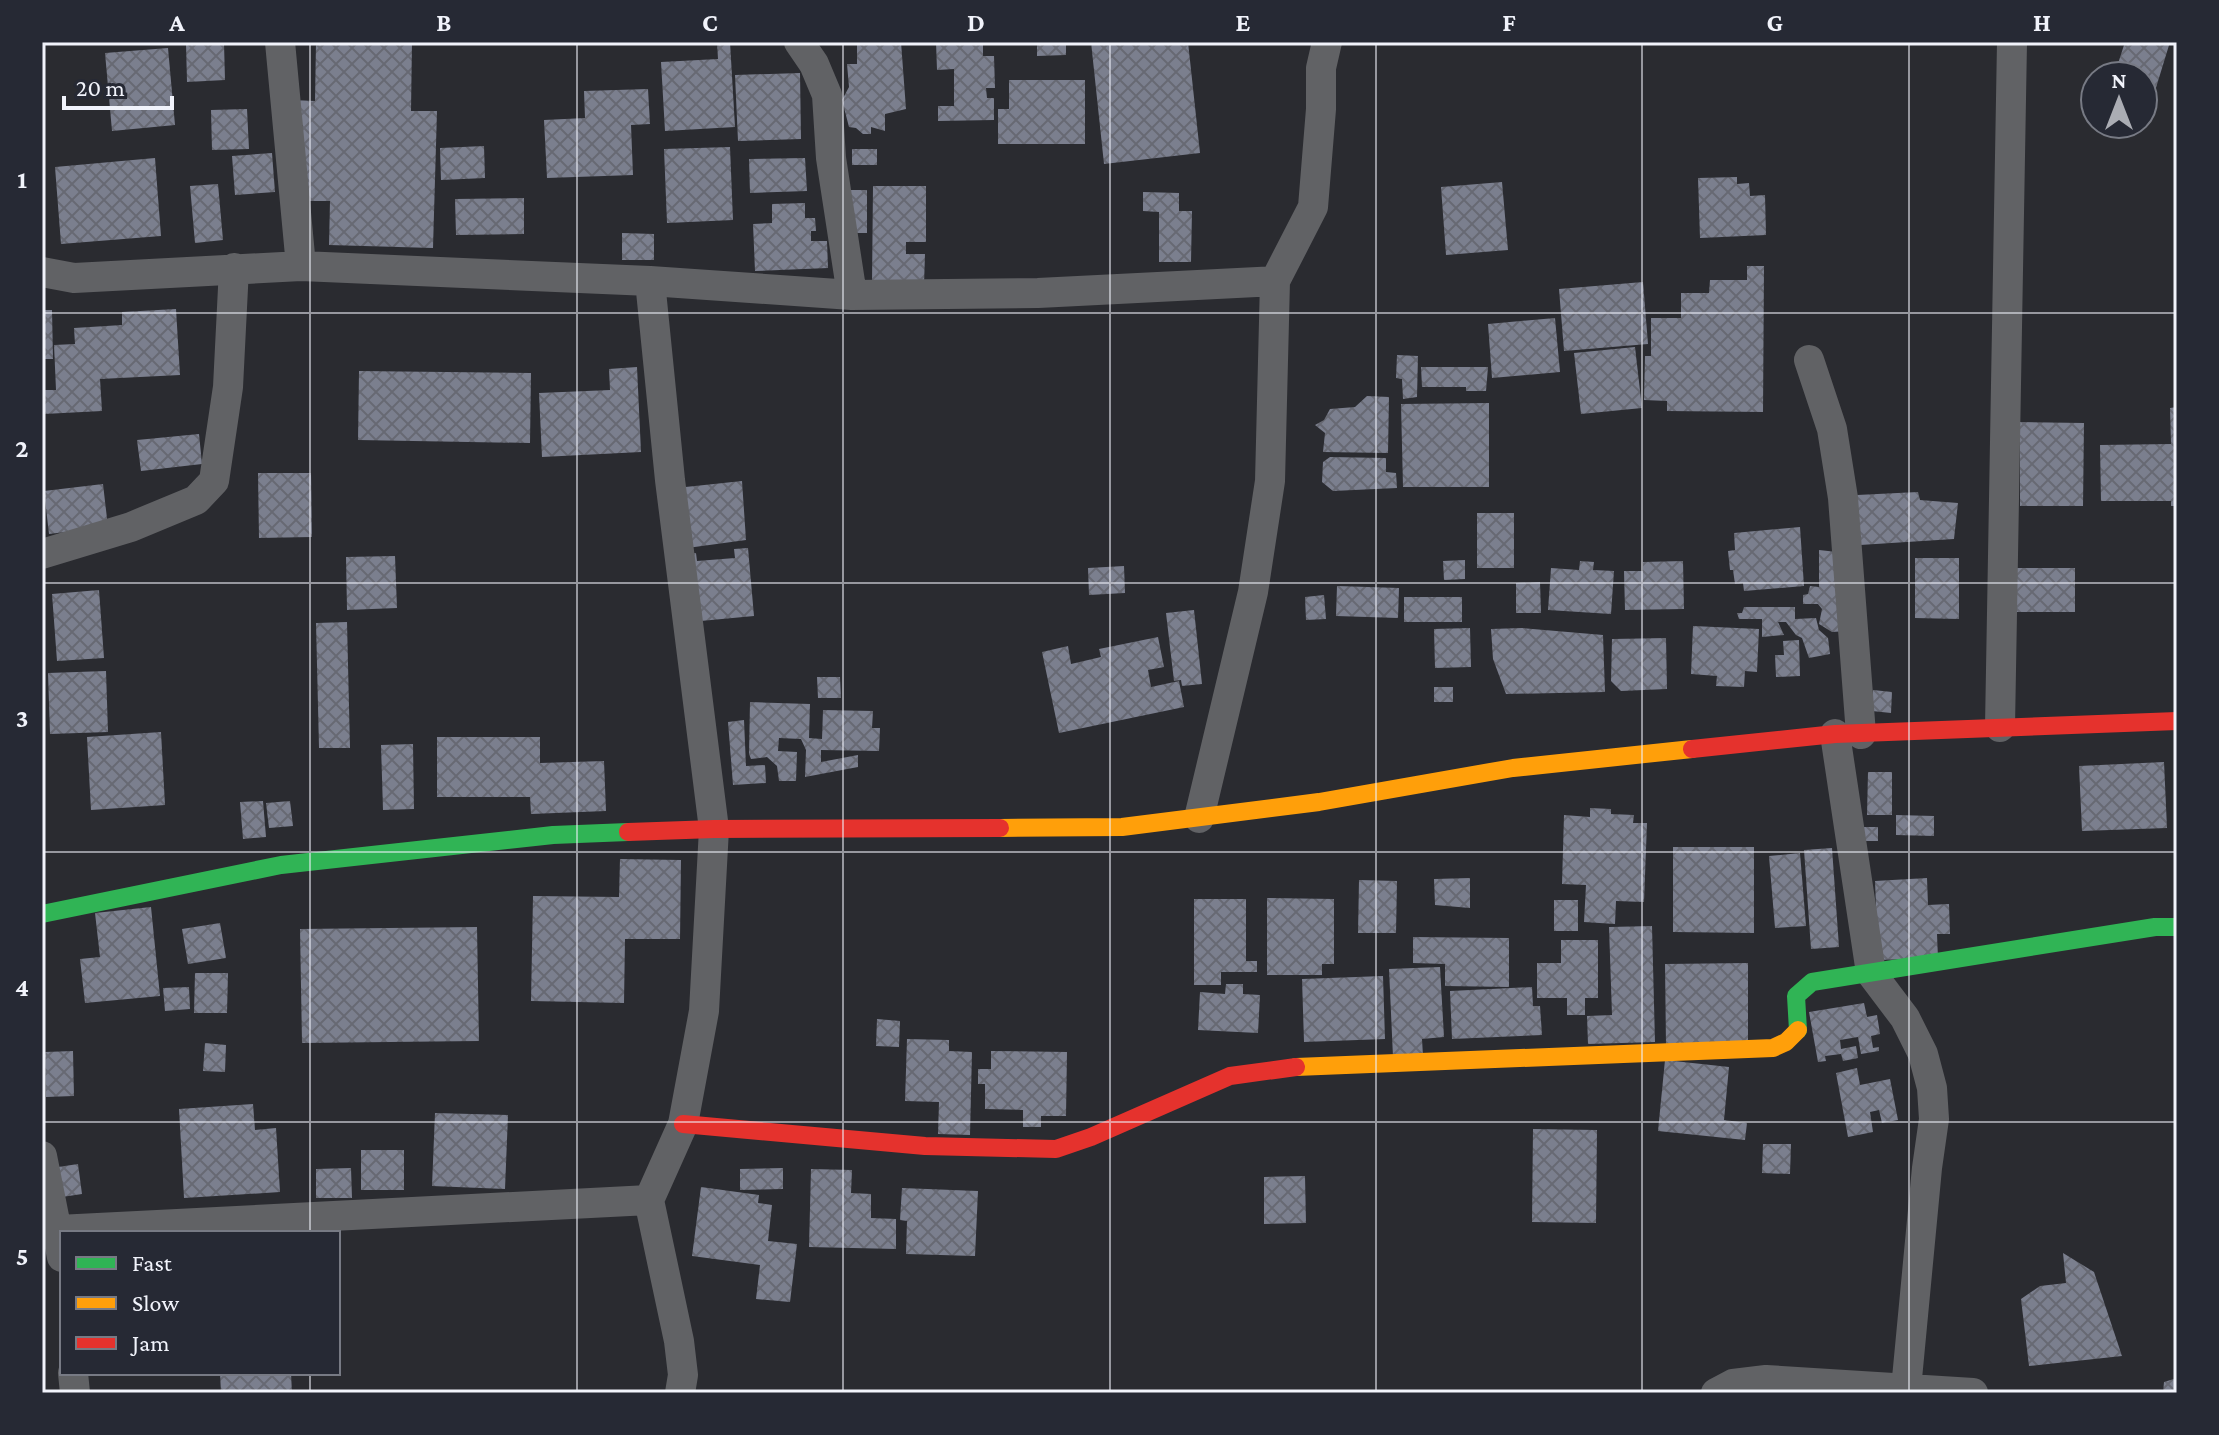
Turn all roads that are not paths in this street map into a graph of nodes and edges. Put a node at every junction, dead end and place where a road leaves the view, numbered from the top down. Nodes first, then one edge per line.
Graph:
1 (280, 42) edge
2 (799, 42) edge
3 (1327, 42) edge
4 (2012, 42) edge
5 (301, 266) junction
6 (234, 268) junction
7 (42, 272) edge
8 (650, 281) junction
9 (1275, 281) junction
10 (852, 295) junction
11 (1809, 360) dead end
12 (42, 554) edge
13 (2177, 721) edge
14 (2000, 727) junction
15 (1848, 734) junction
16 (1199, 818) junction
17 (714, 829) junction
18 (42, 914) edge
19 (2177, 927) edge
20 (1871, 973) junction
21 (683, 1124) junction
22 (42, 1156) edge
23 (649, 1200) junction
24 (234, 1231) edge
25 (60, 1244) edge
26 (1906, 1389) junction
27 (680, 1393) edge
28 (1716, 1393) edge
29 (1973, 1393) edge

1 - 5 street
2 - 10 street
3 - 9 street
4 - 14 street
5 - 6 street
5 - 8 street
6 - 7 street
6 - 12 street
8 - 10 street
8 - 17 street
9 - 10 street
9 - 16 street
11 - 15 street
13 - 14 street
14 - 15 street
15 - 16 street
15 - 20 street
16 - 17 street
17 - 18 street
17 - 21 street
19 - 20 street
20 - 21 street
20 - 26 street
21 - 23 street
22 - 25 street
23 - 24 street
23 - 27 street
26 - 28 street
26 - 29 street

